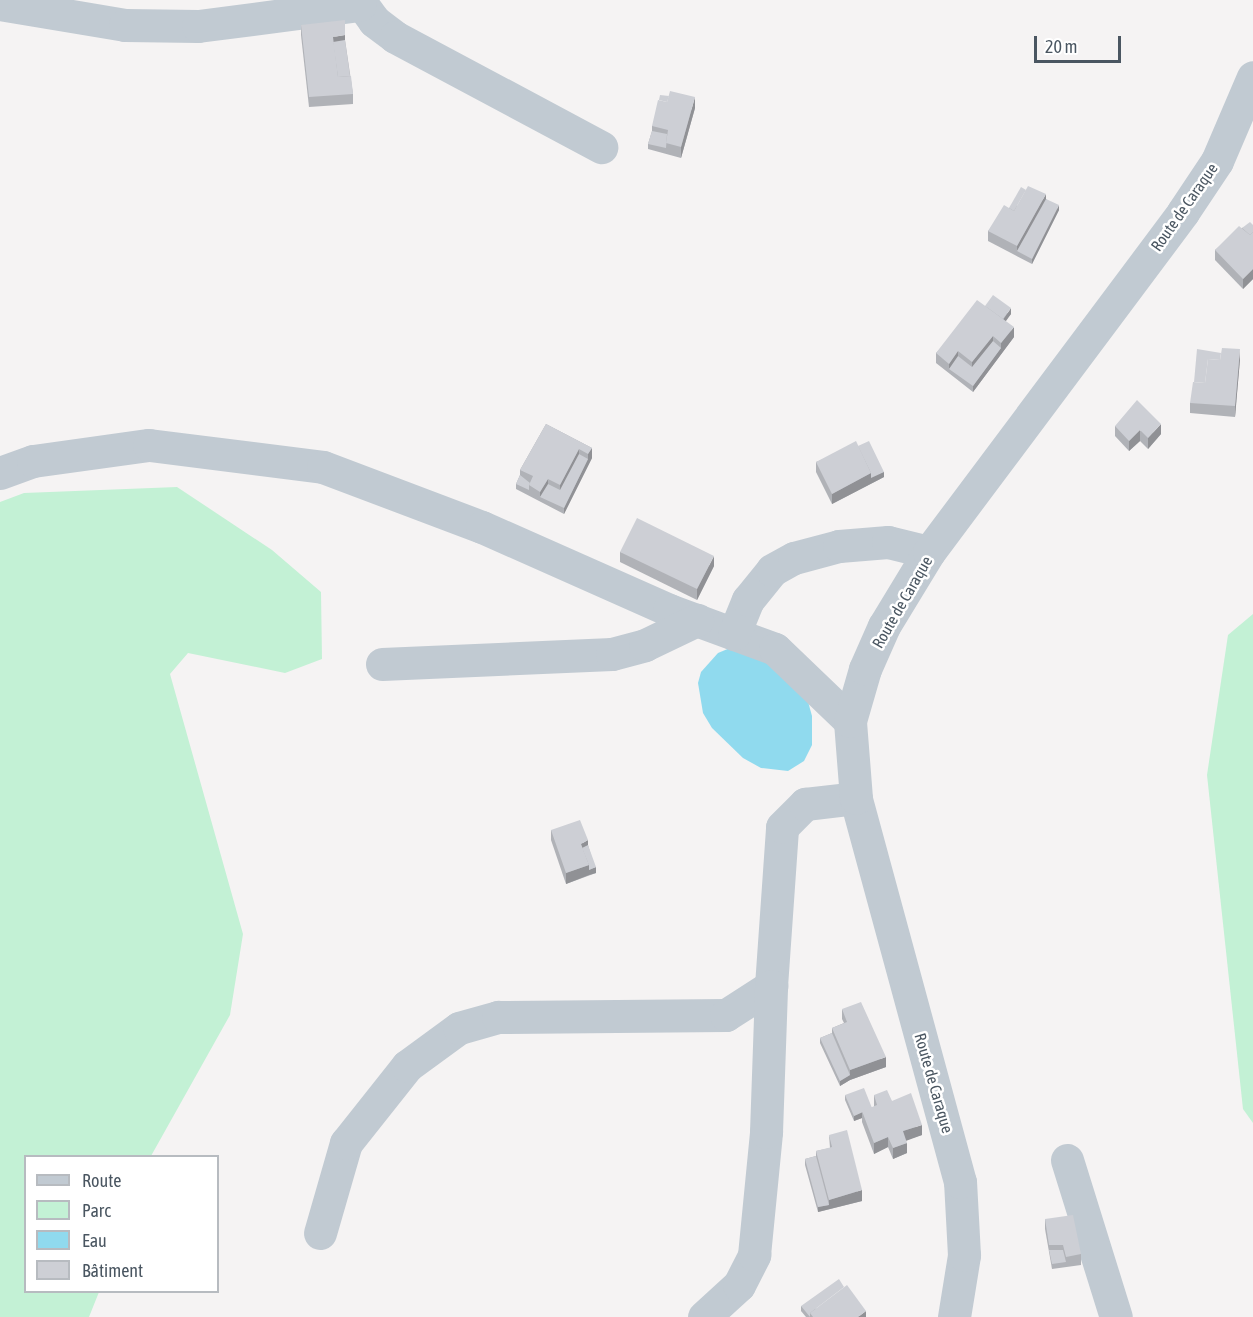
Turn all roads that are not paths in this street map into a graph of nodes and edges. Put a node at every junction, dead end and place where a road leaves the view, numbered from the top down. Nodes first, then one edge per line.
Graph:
1 (360, 3) edge
2 (0, 4) edge
3 (1253, 77) edge
4 (601, 147) dead end
5 (0, 473) edge
6 (929, 552) junction
7 (697, 620) junction
8 (734, 634) junction
9 (382, 664) dead end
10 (850, 721) junction
11 (856, 798) junction
12 (771, 986) junction
13 (1067, 1160) dead end
14 (320, 1233) dead end
15 (704, 1317) edge
16 (954, 1317) edge
17 (1116, 1317) edge

1 - 2 street
1 - 4 street
3 - 6 street, Route de Caraque
5 - 7 street
6 - 8 street
6 - 10 street, Route de Caraque
7 - 8 street
7 - 9 street
8 - 10 street
10 - 11 street, Route de Caraque
11 - 12 street
11 - 16 street, Route de Caraque
12 - 14 street
12 - 15 street
13 - 17 street

